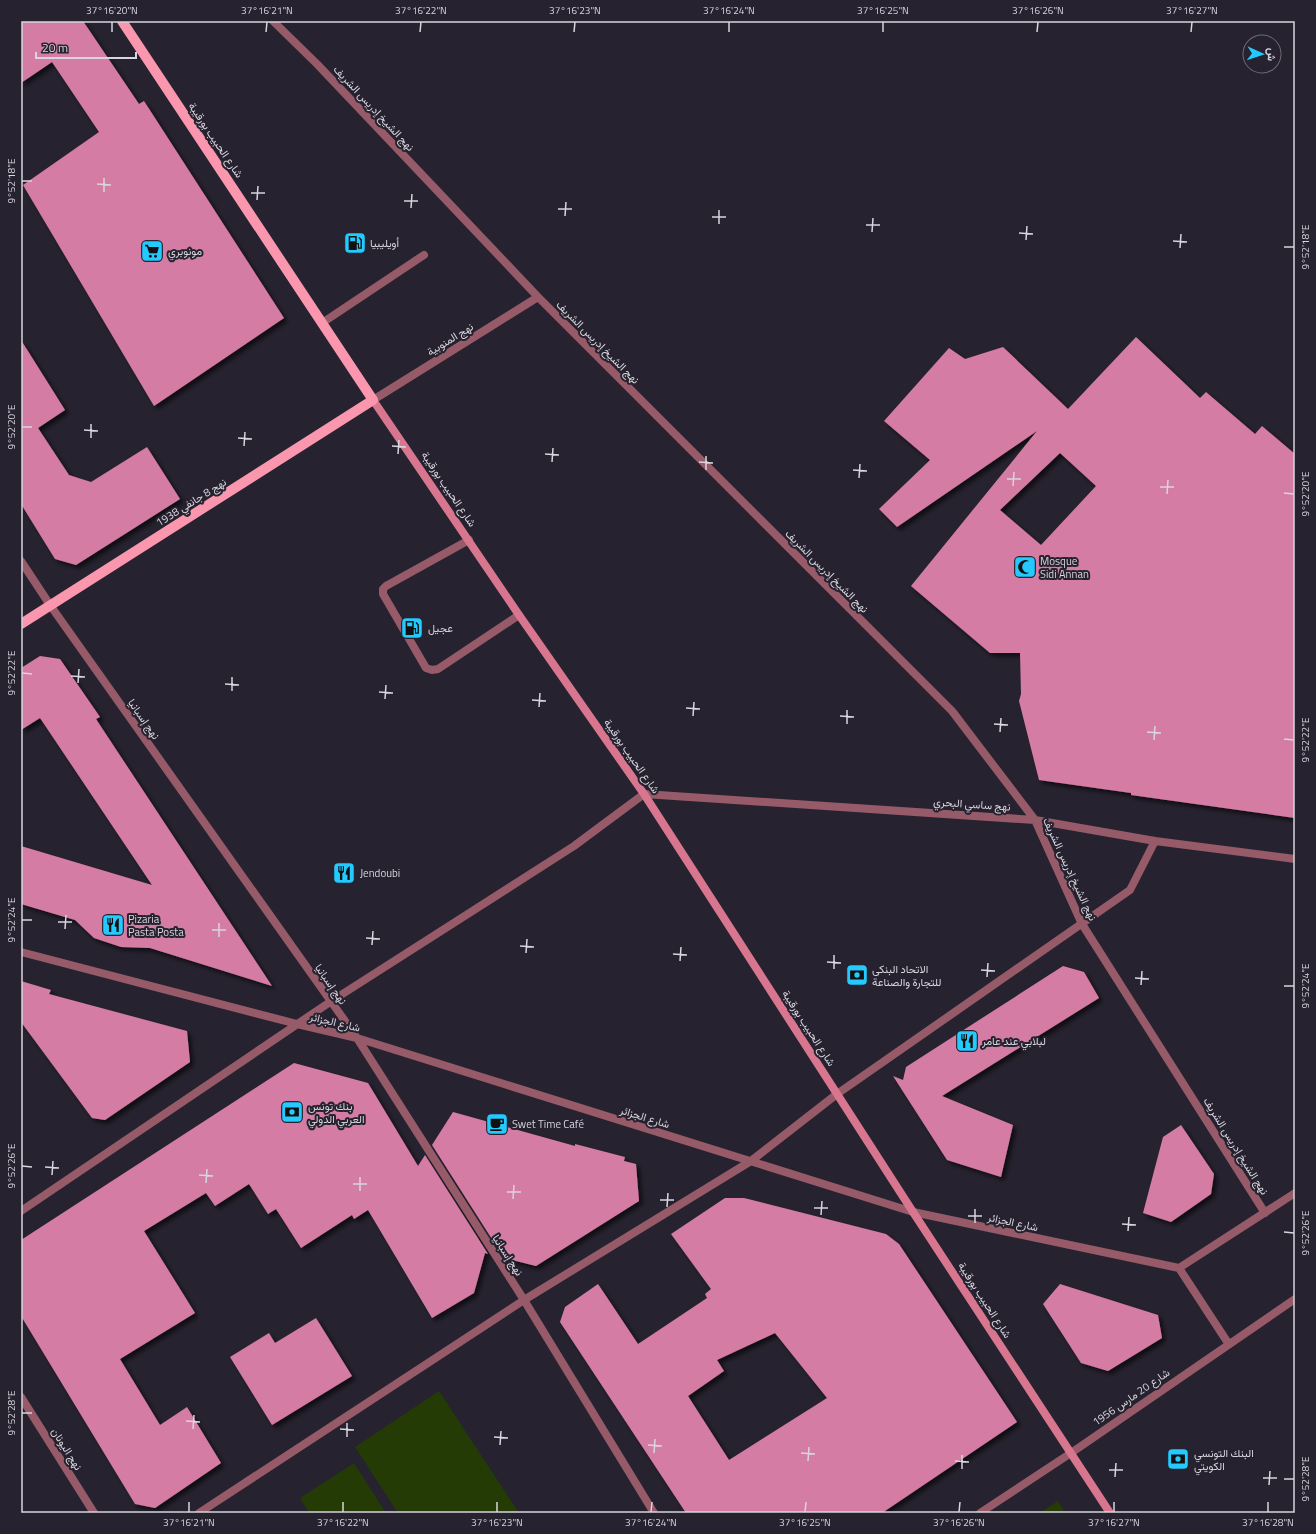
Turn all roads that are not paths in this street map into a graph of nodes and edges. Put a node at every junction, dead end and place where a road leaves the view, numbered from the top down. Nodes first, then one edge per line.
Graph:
1 (122, 21) edge
2 (274, 21) edge
3 (424, 255) dead end
4 (538, 297) junction
5 (322, 323) junction
6 (373, 400) junction
7 (469, 540) junction
8 (21, 561) edge
9 (50, 605) junction
10 (519, 615) junction
11 (21, 624) edge
12 (644, 794) junction
13 (1035, 820) junction
14 (1155, 841) junction
15 (1295, 859) edge
16 (1082, 924) junction
17 (21, 952) edge
18 (330, 1002) junction
19 (297, 1024) junction
20 (357, 1038) junction
21 (836, 1094) junction
22 (751, 1161) junction
23 (1295, 1193) edge
24 (21, 1211) edge
25 (913, 1212) junction
26 (1265, 1213) junction
27 (1179, 1268) junction
28 (1295, 1299) edge
29 (524, 1300) junction
30 (1228, 1343) junction
31 (21, 1397) edge
32 (1071, 1453) junction
33 (94, 1513) edge
34 (198, 1513) edge
35 (654, 1513) edge
36 (980, 1513) edge
37 (1110, 1513) edge

1 - 5 main road, شارع الحبيب بورقيبة
2 - 4 street, نهج الشيخ إدريس الشريف
3 - 5 street
4 - 6 street, نهج المنوبية
4 - 13 street, نهج الشيخ إدريس الشريف
5 - 6 main road, شارع الحبيب بورقيبة
6 - 7 main road, شارع الحبيب بورقيبة
6 - 9 main road, نهج 8 جانفي 1938
7 - 10 main road, شارع الحبيب بورقيبة
7 - 10 street
8 - 9 street, نهج إسبانيا
9 - 11 main road, نهج 8 جانفي 1938
9 - 18 street, نهج إسبانيا
10 - 12 main road, شارع الحبيب بورقيبة
12 - 13 street, نهج ساسي البحري
12 - 18 street
12 - 21 main road, شارع الحبيب بورقيبة
13 - 14 street, نهج ساسي البحري
13 - 16 street, نهج الشيخ إدريس الشريف
14 - 15 street, نهج ساسي البحري
14 - 16 street
16 - 21 street
16 - 26 street, نهج الشيخ إدريس الشريف
17 - 19 street, شارع الجزائر
18 - 19 street
18 - 20 street, نهج إسبانيا
19 - 20 street, شارع الجزائر
19 - 24 street
20 - 22 street, شارع الجزائر
20 - 29 street, نهج إسبانيا
21 - 22 street
21 - 25 main road, شارع الحبيب بورقيبة
22 - 25 street, شارع الجزائر
22 - 29 street
23 - 26 street
25 - 27 street, شارع الجزائر
25 - 32 main road, شارع الحبيب بورقيبة
26 - 27 street
27 - 30 street
28 - 30 street, شارع 20 مارس 1956
29 - 34 street
29 - 35 street, نهج إسبانيا
30 - 32 street, شارع 20 مارس 1956
31 - 33 street, نهج اليونان
32 - 36 street, شارع 20 مارس 1956
32 - 37 main road, شارع الحبيب بورقيبة

